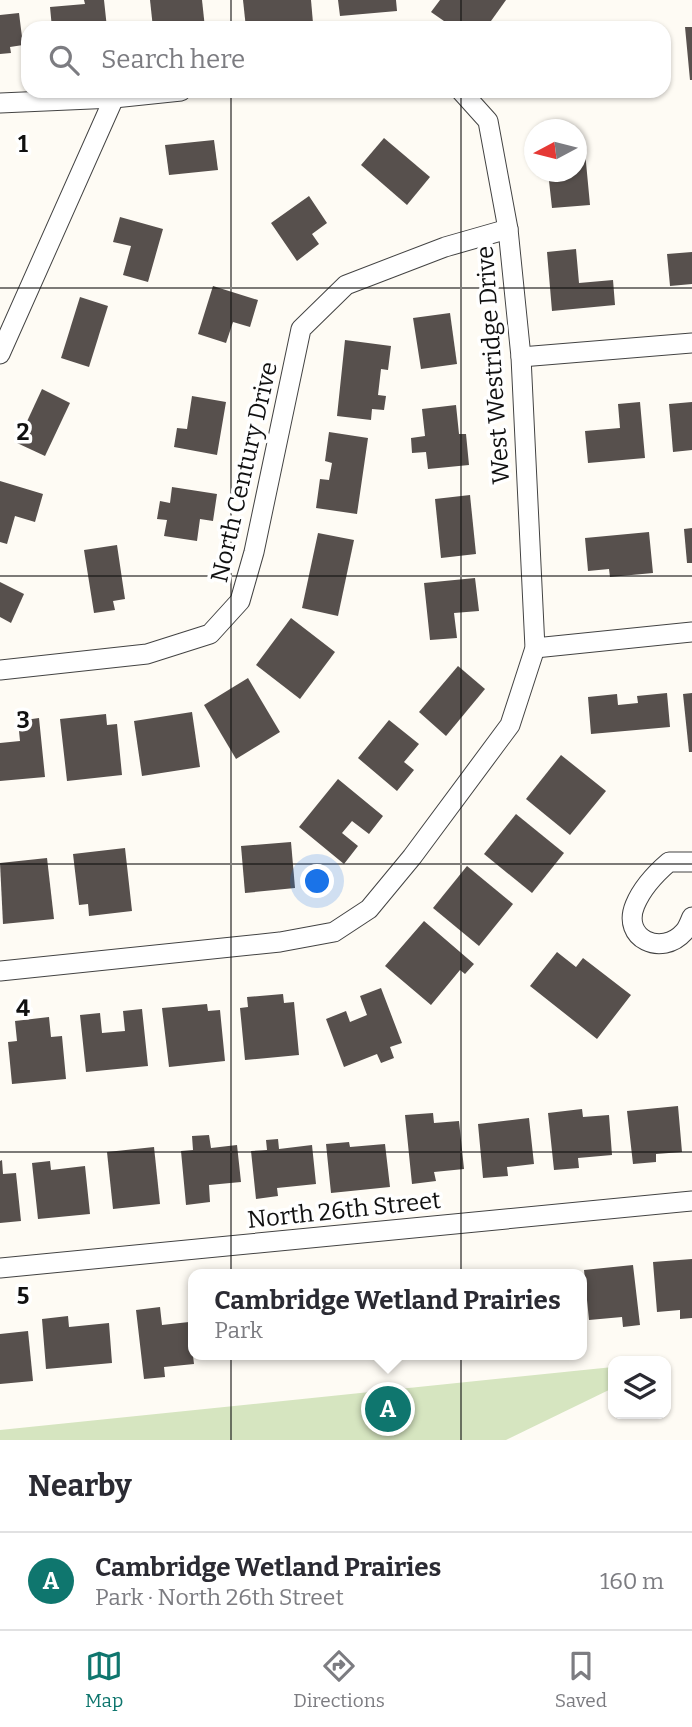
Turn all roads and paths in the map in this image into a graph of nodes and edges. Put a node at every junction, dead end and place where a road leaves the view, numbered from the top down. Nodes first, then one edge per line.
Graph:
1 (95, 98) edge
2 (114, 98) edge
3 (467, 98) edge
4 (0, 103) edge
5 (508, 229) junction
6 (692, 343) edge
7 (0, 354) edge
8 (521, 357) junction
9 (692, 632) edge
10 (535, 648) junction
11 (0, 670) edge
12 (692, 862) edge
13 (692, 917) edge
14 (0, 971) edge
15 (692, 1201) edge
16 (0, 1268) edge

1 - 4 street
2 - 7 street
3 - 5 street, West Westridge Drive
5 - 8 street, West Westridge Drive
5 - 11 street, North Century Drive
6 - 8 street
8 - 10 street, West Westridge Drive
9 - 10 street
10 - 14 street
12 - 13 street
15 - 16 street, North 26th Street

